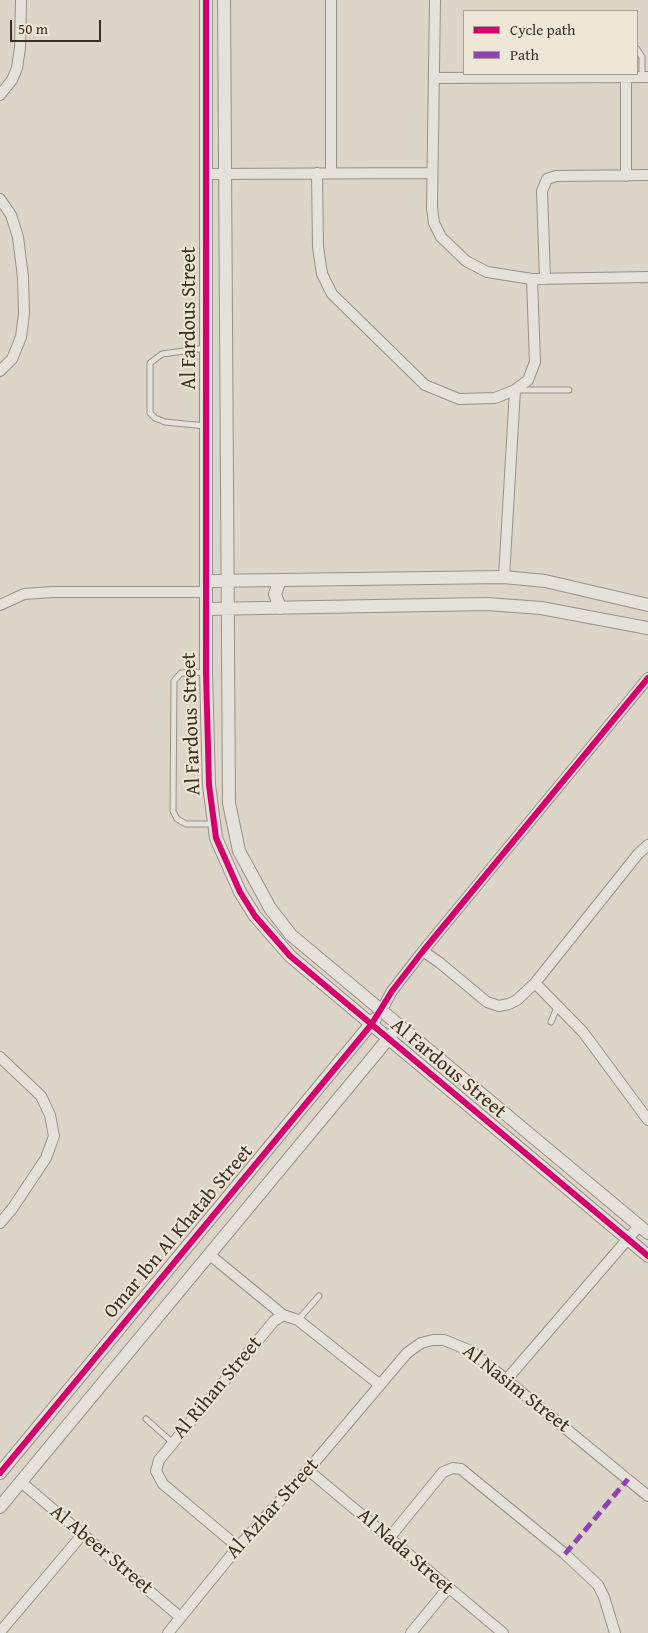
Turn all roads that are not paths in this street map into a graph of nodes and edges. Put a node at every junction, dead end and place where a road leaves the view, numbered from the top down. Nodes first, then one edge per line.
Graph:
1 (21, 0) edge
2 (206, 0) edge
3 (224, 0) edge
4 (331, 0) edge
5 (436, 0) edge
6 (638, 51) edge
7 (555, 76) edge
8 (626, 77) junction
9 (645, 77) edge
10 (434, 78) junction
11 (0, 95) edge
12 (317, 173) junction
13 (330, 173) junction
14 (432, 173) junction
15 (207, 174) junction
16 (225, 174) junction
17 (626, 176) junction
18 (648, 176) edge
19 (0, 199) edge
20 (648, 277) edge
21 (532, 279) junction
22 (545, 279) junction
23 (207, 348) junction
24 (0, 371) edge
25 (515, 390) junction
26 (569, 390) dead end
27 (207, 426) junction
28 (227, 551) junction
29 (206, 552) junction
30 (504, 577) junction
31 (227, 580) junction
32 (280, 580) junction
33 (206, 586) junction
34 (0, 605) edge
35 (648, 605) edge
36 (280, 608) junction
37 (206, 609) junction
38 (228, 609) junction
39 (648, 628) edge
40 (206, 646) junction
41 (227, 646) junction
42 (206, 672) junction
43 (648, 678) edge
44 (214, 824) junction
45 (648, 844) edge
46 (423, 951) junction
47 (535, 983) junction
48 (558, 1005) junction
49 (380, 1011) junction
50 (551, 1022) dead end
51 (371, 1025) junction
52 (399, 1026) junction
53 (388, 1039) junction
54 (0, 1057) edge
55 (648, 1120) edge
56 (555, 1155) junction
57 (544, 1170) junction
58 (0, 1223) edge
59 (644, 1229) edge
60 (628, 1239) junction
61 (210, 1255) junction
62 (648, 1256) edge
63 (319, 1296) dead end
64 (282, 1316) junction
65 (298, 1320) junction
66 (93, 1361) junction
67 (111, 1375) junction
68 (507, 1380) junction
69 (380, 1385) junction
70 (146, 1420) dead end
71 (173, 1443) junction
72 (308, 1470) junction
73 (0, 1473) edge
74 (21, 1482) junction
75 (648, 1496) edge
76 (0, 1507) edge
77 (82, 1534) junction
78 (390, 1537) junction
79 (238, 1547) junction
80 (448, 1588) junction
81 (180, 1617) junction
82 (0, 1632) edge
83 (168, 1633) edge
84 (411, 1633) edge
85 (503, 1633) edge
86 (615, 1633) edge

1 - 11 street
2 - 15 street, Al Fardous Street
3 - 16 street, Al Fardous Street
4 - 13 street
5 - 10 street
6 - 9 lane
7 - 8 street
7 - 10 street
8 - 9 street
8 - 17 street
10 - 14 street
12 - 13 street
12 - 16 street
12 - 25 street
13 - 14 street
14 - 21 street
15 - 16 street
15 - 23 street, Al Fardous Street
16 - 28 street, Al Fardous Street
17 - 18 street
17 - 22 street
19 - 24 street
20 - 22 street
21 - 22 street
21 - 25 street
23 - 27 street, Al Fardous Street
23 - 27 lane
25 - 26 lane
25 - 30 street
27 - 29 street, Al Fardous Street
28 - 29 street
28 - 31 street, Al Fardous Street
29 - 33 street, Al Fardous Street
30 - 32 street
30 - 35 street
31 - 32 street
31 - 33 street
31 - 38 street, Al Fardous Street
32 - 36 street
33 - 34 street
33 - 37 street, Al Fardous Street
36 - 38 street
36 - 39 street
37 - 38 street
37 - 40 street, Al Fardous Street
38 - 41 street, Al Fardous Street
40 - 41 street
40 - 42 street, Al Fardous Street
41 - 49 street, Al Fardous Street
42 - 44 street, Al Fardous Street
42 - 44 lane
43 - 46 street
44 - 51 street, Al Fardous Street
45 - 47 street
46 - 47 street
46 - 49 street
47 - 48 street
48 - 50 lane
48 - 55 street
49 - 51 street, Omar Ibn Al Khatab Street
49 - 52 street, Al Fardous Street
51 - 53 street, Al Fardous Street
51 - 66 street, Omar Ibn Al Khatab Street
52 - 53 street, Omar Ibn Al Khatab Street
52 - 56 street, Al Fardous Street
53 - 57 street, Al Fardous Street
53 - 61 street, Omar Ibn Al Khatab Street
54 - 58 street
56 - 57 street
56 - 59 street, Al Fardous Street
57 - 60 street, Al Fardous Street
59 - 60 street
60 - 62 street, Al Fardous Street
60 - 68 street
61 - 64 street
61 - 67 street, Omar Ibn Al Khatab Street
63 - 65 lane
64 - 65 street
64 - 71 street, Al Rihan Street
65 - 69 street
66 - 67 street
66 - 73 street, Omar Ibn Al Khatab Street
67 - 74 street, Omar Ibn Al Khatab Street
68 - 69 street, Al Nasim Street
68 - 75 street, Al Nasim Street
69 - 72 street, Al Azhar Street
70 - 71 lane
71 - 79 street, Al Rihan Street
72 - 78 street, Al Nada Street
72 - 79 street, Al Azhar Street
74 - 76 street, Omar Ibn Al Khatab Street
74 - 77 street, Al Abeer Street
77 - 81 street, Al Abeer Street
77 - 82 street
78 - 80 street, Al Nada Street
78 - 86 street
79 - 81 street, Al Azhar Street
80 - 84 street
80 - 85 street, Al Nada Street
81 - 83 street, Al Azhar Street

